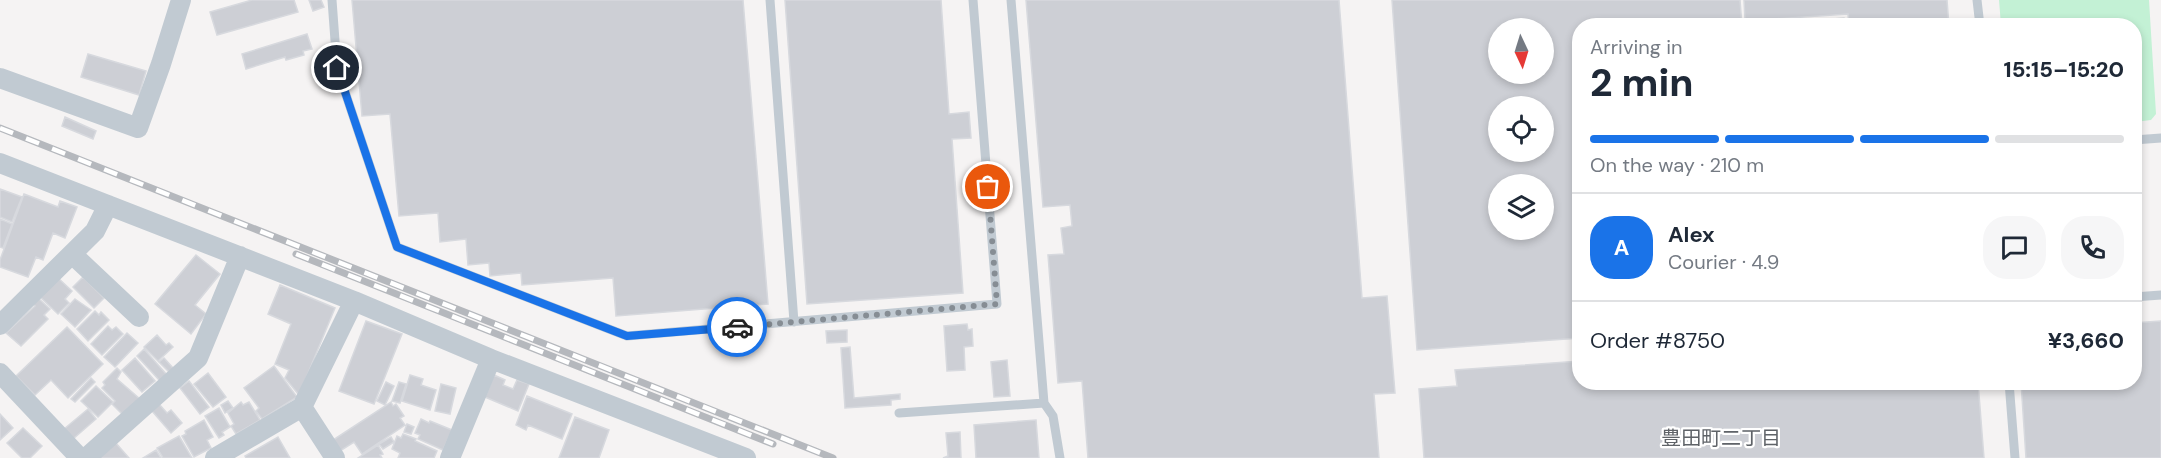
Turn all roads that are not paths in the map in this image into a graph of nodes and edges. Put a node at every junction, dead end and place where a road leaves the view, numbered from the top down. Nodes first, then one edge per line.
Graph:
1 (181, 0) edge
2 (332, 0) edge
3 (770, 0) edge
4 (973, 0) edge
5 (1011, 0) edge
6 (1977, 0) edge
7 (1979, 18) edge
8 (0, 78) edge
9 (2161, 138) edge
10 (2142, 139) edge
11 (0, 163) edge
12 (108, 205) junction
13 (72, 254) junction
14 (240, 256) junction
15 (2161, 295) edge
16 (2142, 296) edge
17 (354, 301) junction
18 (139, 317) dead end
19 (794, 322) junction
20 (0, 325) edge
21 (491, 359) junction
22 (0, 373) edge
23 (2010, 390) edge
24 (1044, 403) junction
25 (302, 407) junction
26 (899, 413) dead end
27 (224, 456) edge
28 (80, 458) edge
29 (86, 458) edge
30 (335, 458) edge
31 (450, 458) edge
32 (746, 458) edge
33 (1060, 458) edge
34 (2015, 458) edge

1 - 8 street
2 - 19 lane
3 - 19 lane
4 - 19 lane
5 - 24 lane
6 - 7 lane
9 - 10 lane
11 - 12 street
12 - 13 street
12 - 14 street
13 - 18 street
13 - 20 street
14 - 17 street
14 - 29 street
15 - 16 lane
17 - 21 street
17 - 25 street
21 - 31 street
21 - 32 street
22 - 28 street
23 - 34 lane
24 - 26 lane
24 - 33 lane
25 - 27 street
25 - 30 street

